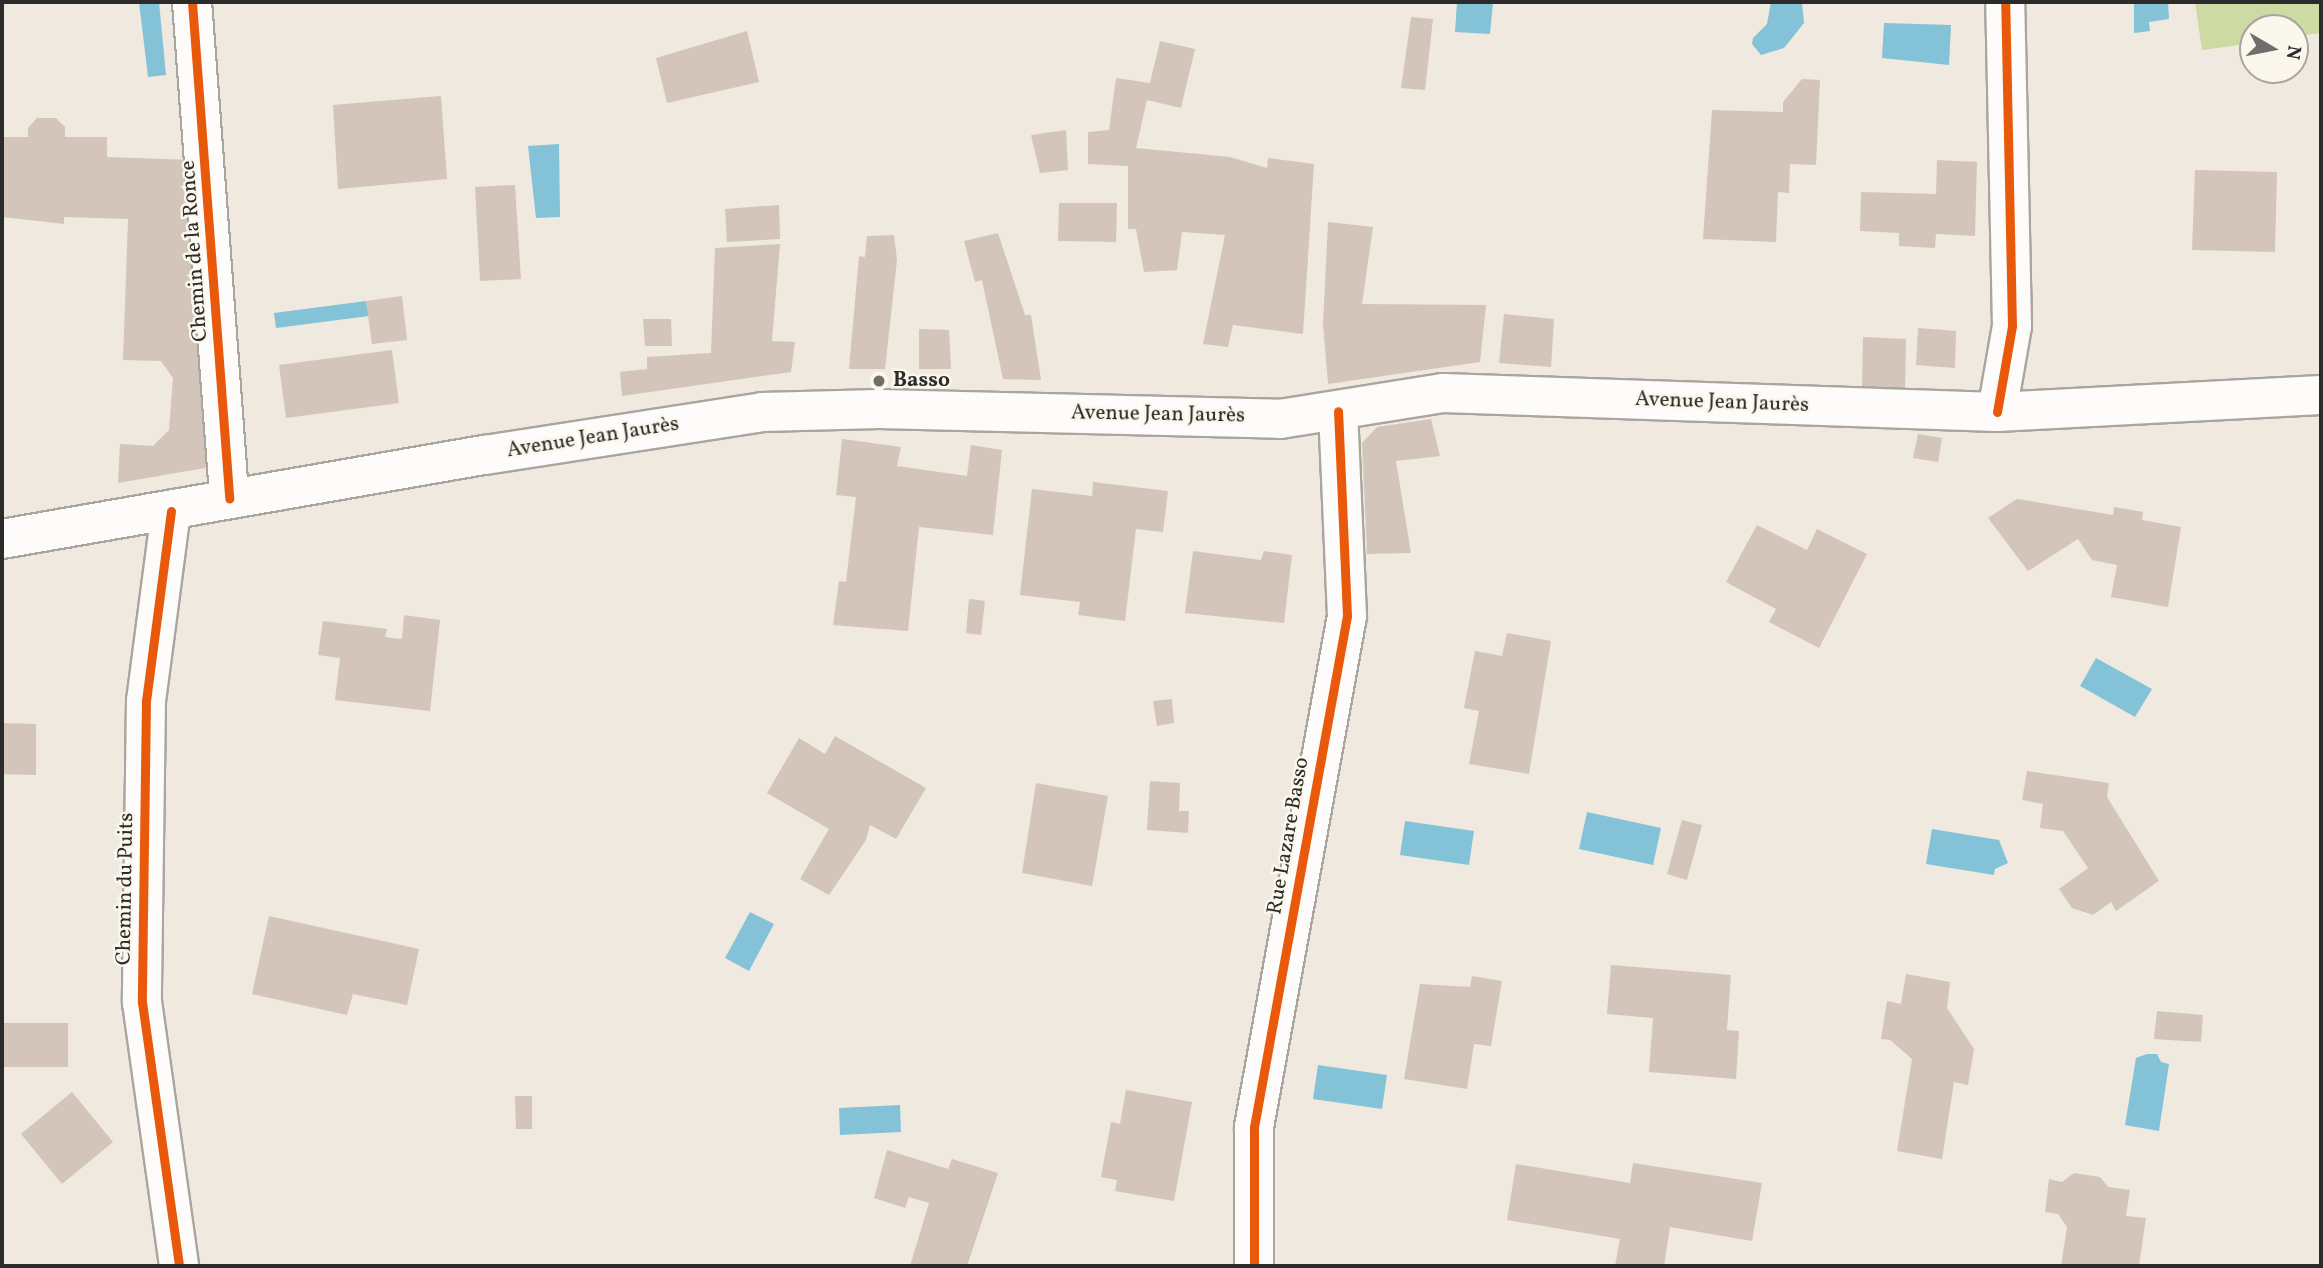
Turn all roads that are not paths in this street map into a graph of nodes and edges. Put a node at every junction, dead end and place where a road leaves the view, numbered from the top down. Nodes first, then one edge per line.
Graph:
1 (192, 2) edge
2 (2005, 2) edge
3 (2321, 395) edge
4 (1338, 411) junction
5 (1997, 412) junction
6 (229, 499) junction
7 (171, 512) junction
8 (2, 539) edge
9 (179, 1266) edge
10 (1254, 1266) edge

1 - 6 street, Chemin de la Ronce
2 - 5 street
3 - 5 street, Avenue Jean Jaurès
4 - 5 street, Avenue Jean Jaurès
4 - 6 street, Avenue Jean Jaurès
4 - 10 street, Rue Lazare Basso
6 - 7 street, Avenue Jean Jaurès
7 - 8 street, Avenue Jean Jaurès
7 - 9 street, Chemin du Puits

